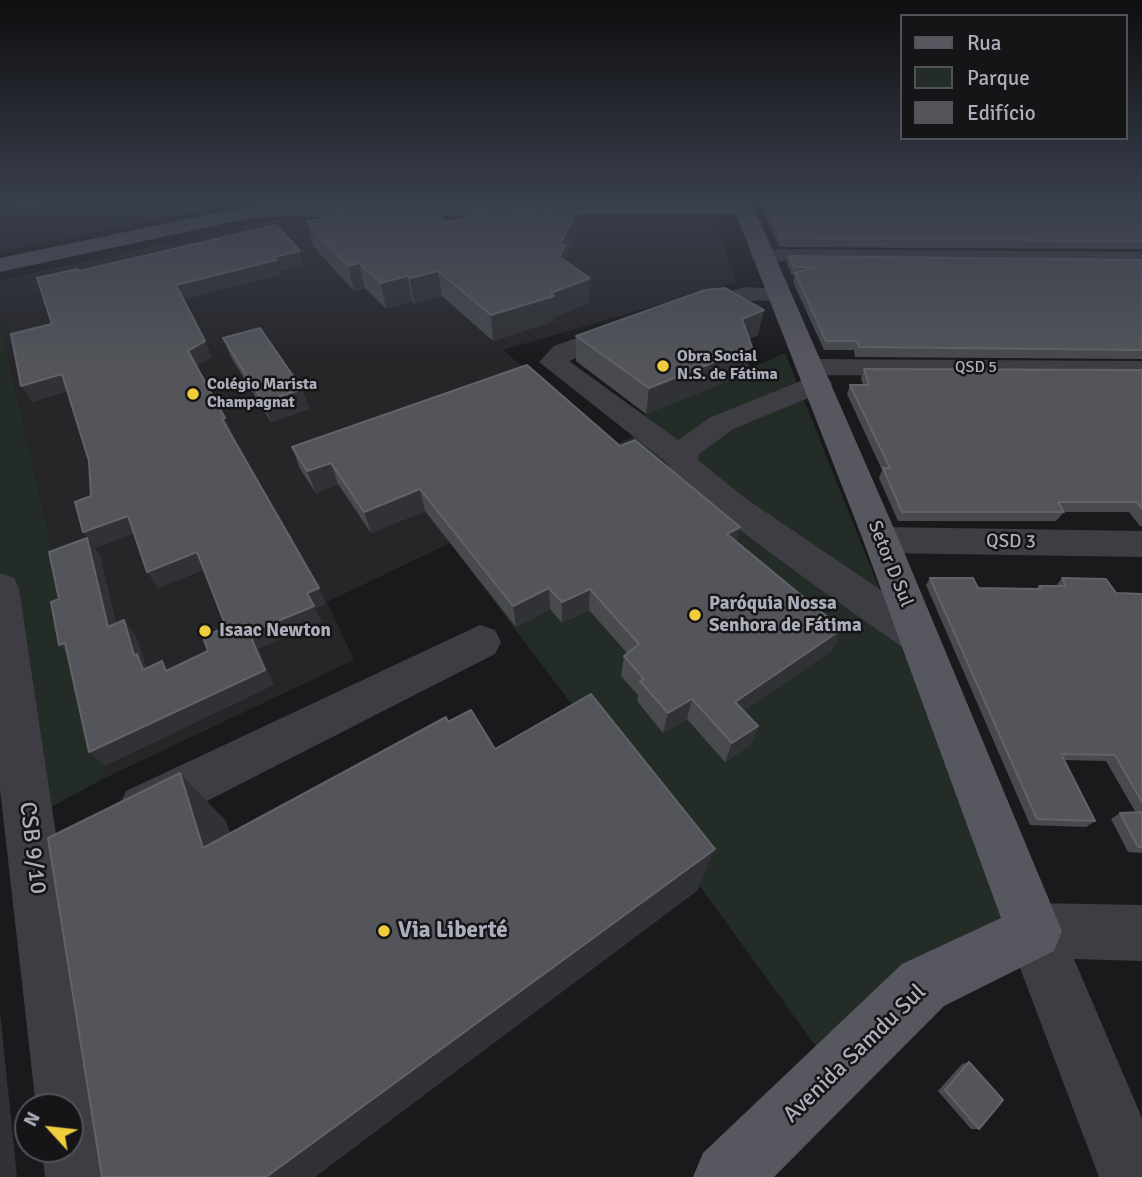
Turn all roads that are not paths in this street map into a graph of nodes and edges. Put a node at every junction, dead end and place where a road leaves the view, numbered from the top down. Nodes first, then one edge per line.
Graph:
1 (52, 254) edge
2 (762, 256) joint
3 (1142, 259) edge
4 (0, 265) edge
5 (778, 295) junction
6 (1142, 369) edge
7 (814, 375) junction
8 (680, 457) junction
9 (881, 540) junction
10 (1142, 544) edge
11 (0, 587) edge
12 (920, 638) junction
13 (480, 642) dead end
14 (70, 844) junction
15 (1034, 931) junction
16 (1142, 933) edge
17 (68, 1093) edge
18 (727, 1177) edge
19 (1133, 1177) edge

1 - 4 main road
2 - 3 street
2 - 5 main road, Setor D Sul
5 - 7 main road, Setor D Sul
5 - 8 street
6 - 7 street, QSD 5
7 - 8 street
7 - 9 main road, Setor D Sul
8 - 12 street
9 - 10 street, QSD 3
9 - 12 main road, Setor D Sul
11 - 14 street, CSB 9/10
12 - 15 main road, Setor D Sul
13 - 14 street
14 - 17 street, CSB 9/10
15 - 16 street
15 - 18 main road, Avenida Samdu Sul
15 - 19 street

